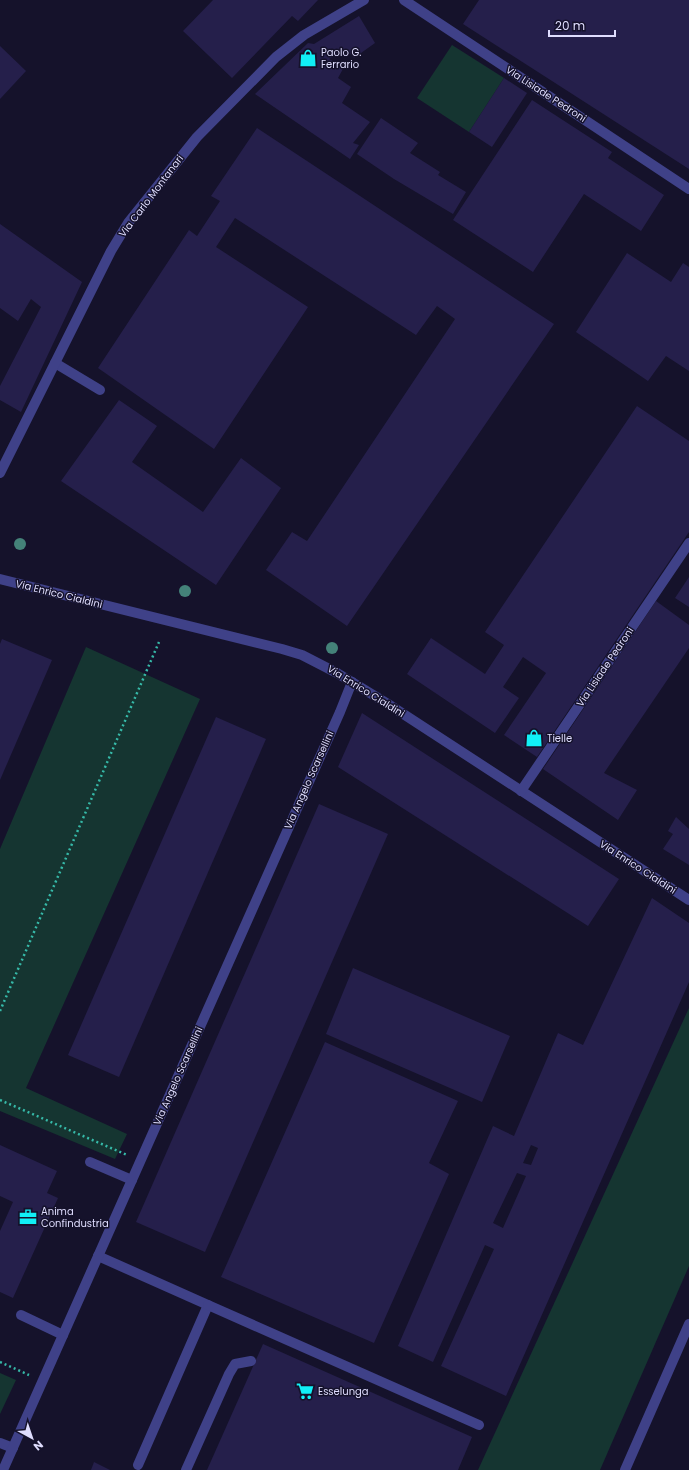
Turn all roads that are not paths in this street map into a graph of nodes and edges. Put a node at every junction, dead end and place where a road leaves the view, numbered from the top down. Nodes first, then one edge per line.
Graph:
1 (364, 0) edge
2 (404, 0) edge
3 (689, 189) edge
4 (55, 363) junction
5 (100, 390) dead end
6 (0, 473) edge
7 (689, 543) edge
8 (0, 580) edge
9 (352, 682) junction
10 (521, 791) junction
11 (689, 900) edge
12 (90, 1162) dead end
13 (132, 1180) junction
14 (98, 1256) junction
15 (208, 1305) junction
16 (21, 1315) dead end
17 (689, 1324) edge
18 (63, 1335) junction
19 (251, 1361) dead end
20 (479, 1425) dead end
21 (0, 1442) edge
22 (13, 1448) junction
23 (138, 1465) dead end
24 (3, 1470) edge
25 (186, 1470) edge
26 (625, 1470) edge

1 - 4 street, Via Carlo Montanari
2 - 3 street, Via Lisiade Pedroni
4 - 5 street
4 - 6 street, Via Carlo Montanari
7 - 10 street, Via Lisiade Pedroni
8 - 9 street, Via Enrico Cialdini
9 - 10 street, Via Enrico Cialdini
9 - 13 street, Via Angelo Scarsellini
10 - 11 street, Via Enrico Cialdini
12 - 13 street
13 - 14 street, Via Angelo Scarsellini
14 - 15 street
14 - 18 street, Via Angelo Scarsellini
15 - 20 street
15 - 23 street
16 - 18 street
17 - 26 street
18 - 22 street, Via Angelo Scarsellini
19 - 25 street
21 - 22 street
22 - 24 street, Via Angelo Scarsellini

